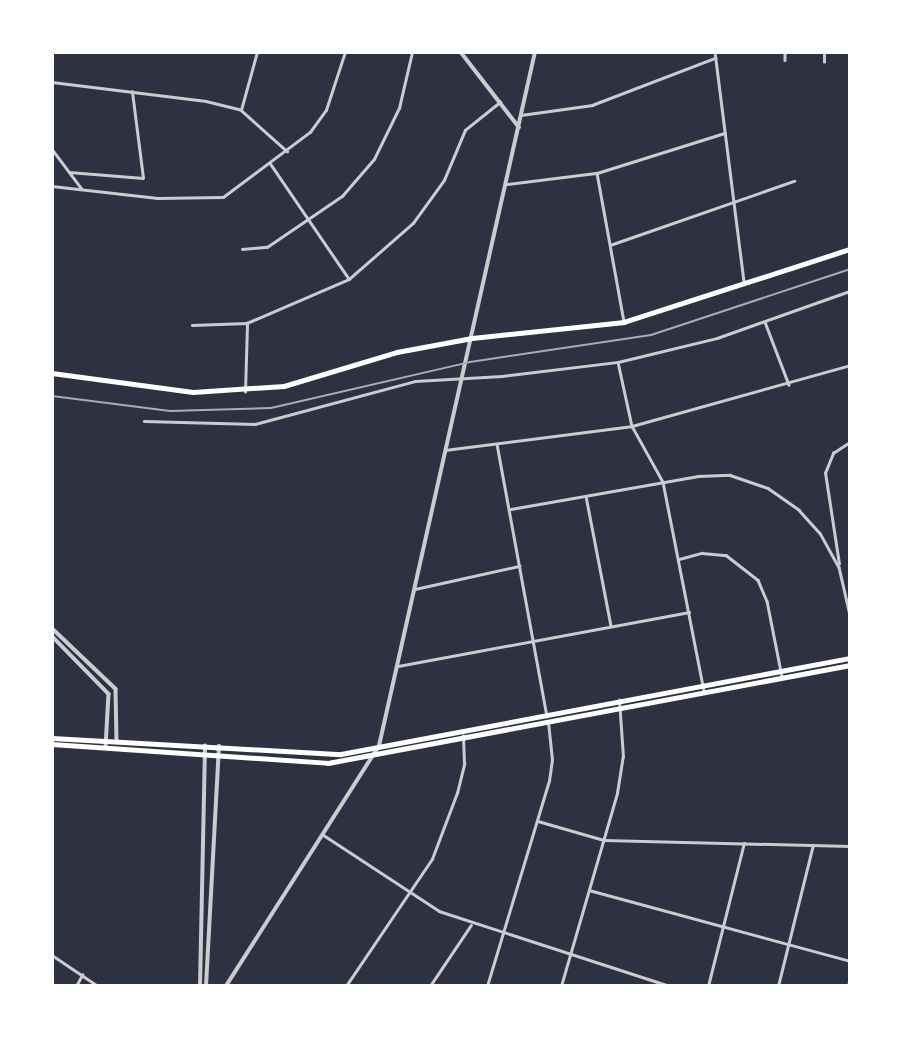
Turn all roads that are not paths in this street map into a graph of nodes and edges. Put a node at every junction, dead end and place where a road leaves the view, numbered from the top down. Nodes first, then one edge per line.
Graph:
1 (257, 52) edge
2 (345, 52) edge
3 (412, 52) edge
4 (461, 52) edge
5 (535, 52) edge
6 (715, 52) edge
7 (785, 52) edge
8 (824, 52) edge
9 (715, 58) junction
10 (786, 60) dead end
11 (824, 62) dead end
12 (52, 82) edge
13 (132, 92) junction
14 (500, 102) junction
15 (241, 110) junction
16 (521, 115) junction
17 (519, 127) junction
18 (725, 133) junction
19 (52, 149) edge
20 (287, 151) junction
21 (270, 163) junction
22 (69, 172) junction
23 (597, 173) junction
24 (794, 181) dead end
25 (506, 184) junction
26 (52, 186) edge
27 (82, 189) junction
28 (734, 202) junction
29 (308, 219) junction
30 (610, 245) junction
31 (849, 248) edge
32 (242, 249) dead end
33 (349, 279) junction
34 (744, 285) junction
35 (849, 291) edge
36 (765, 321) junction
37 (624, 322) junction
38 (247, 323) junction
39 (192, 325) dead end
40 (472, 338) junction
41 (618, 362) junction
42 (849, 365) edge
43 (52, 373) edge
44 (460, 379) junction
45 (789, 385) junction
46 (245, 392) junction
47 (145, 421) dead end
48 (632, 426) junction
49 (849, 442) edge
50 (496, 444) junction
51 (445, 450) junction
52 (663, 482) junction
53 (586, 496) junction
54 (509, 509) junction
55 (679, 559) junction
56 (519, 566) junction
57 (839, 567) junction
58 (415, 589) junction
59 (847, 592) edge
60 (689, 612) junction
61 (849, 615) edge
62 (611, 626) junction
63 (52, 628) edge
64 (52, 636) edge
65 (533, 640) junction
66 (70, 644) junction
67 (66, 648) junction
68 (849, 657) edge
69 (849, 665) edge
70 (398, 666) junction
71 (780, 670) junction
72 (762, 673) junction
73 (782, 677) junction
74 (730, 679) junction
75 (763, 680) junction
76 (703, 685) junction
77 (732, 686) junction
78 (674, 690) junction
79 (704, 691) junction
80 (646, 695) junction
81 (676, 697) junction
82 (619, 700) junction
83 (648, 702) junction
84 (593, 705) junction
85 (621, 707) junction
86 (573, 709) junction
87 (595, 713) junction
88 (547, 715) junction
89 (575, 717) junction
90 (513, 721) junction
91 (548, 723) junction
92 (483, 726) junction
93 (515, 729) junction
94 (461, 730) junction
95 (485, 734) junction
96 (435, 735) junction
97 (52, 738) edge
98 (463, 738) junction
99 (401, 742) junction
100 (162, 743) junction
101 (52, 744) edge
102 (205, 744) junction
103 (436, 744) junction
104 (106, 745) junction
105 (117, 745) junction
106 (219, 745) junction
107 (379, 746) junction
108 (403, 750) junction
109 (162, 752) junction
110 (269, 752) junction
111 (292, 753) junction
112 (341, 754) junction
113 (373, 755) junction
114 (206, 756) junction
115 (218, 757) junction
116 (269, 761) junction
117 (342, 761) junction
118 (291, 763) junction
119 (538, 821) junction
120 (322, 834) junction
121 (604, 841) junction
122 (744, 843) junction
123 (813, 845) junction
124 (849, 846) edge
125 (589, 890) junction
126 (410, 893) junction
127 (471, 925) junction
128 (722, 930) junction
129 (502, 935) junction
130 (788, 946) junction
131 (52, 955) edge
132 (570, 956) junction
133 (849, 961) edge
134 (200, 962) junction
135 (207, 962) junction
136 (82, 975) junction
137 (849, 978) edge
138 (76, 985) edge
139 (98, 985) edge
140 (200, 985) edge
141 (207, 985) edge
142 (226, 985) edge
143 (346, 985) edge
144 (430, 985) edge
145 (487, 985) edge
146 (561, 985) edge
147 (670, 985) edge
148 (708, 985) edge
149 (778, 985) edge
150 (848, 985) edge

1 - 15 street
2 - 20 street
3 - 29 street
4 - 14 street
5 - 16 street
6 - 9 street
7 - 10 street
8 - 11 street
9 - 16 street
9 - 18 street
12 - 13 street
13 - 15 street
13 - 22 street
14 - 17 street
14 - 33 street
15 - 20 street
16 - 17 street
17 - 25 street
18 - 23 street
18 - 28 street
19 - 22 street
20 - 21 street
21 - 27 street
21 - 29 street
22 - 27 street
23 - 25 street
23 - 30 street
24 - 28 street
25 - 40 street
26 - 27 street
28 - 30 street
28 - 34 street
29 - 32 street
29 - 33 street
30 - 37 street
31 - 34 main road
33 - 38 street
34 - 37 main road
35 - 36 street
36 - 41 street
36 - 45 street
37 - 40 main road
38 - 39 street
38 - 46 street
40 - 44 street
40 - 46 main road
41 - 44 street
41 - 48 street
42 - 45 street
43 - 46 main road
44 - 47 street
44 - 51 street
45 - 48 street
48 - 50 street
48 - 52 street
49 - 57 street
50 - 51 street
50 - 54 street
51 - 58 street
52 - 53 street
52 - 55 street
52 - 57 street
53 - 54 street
53 - 62 street
54 - 56 street
55 - 60 street
55 - 71 street
56 - 58 street
56 - 65 street
57 - 59 street
58 - 70 street
59 - 61 street
60 - 62 street
60 - 76 street
62 - 65 street
63 - 66 street
64 - 67 street
65 - 70 street
65 - 88 street
66 - 67 street
66 - 105 street
67 - 104 street
68 - 71 main road
69 - 73 main road
70 - 107 street
71 - 72 main road
71 - 73 street
72 - 74 main road
72 - 75 main road
73 - 75 main road
74 - 76 main road
74 - 77 main road
75 - 77 main road
76 - 78 main road
76 - 79 street
77 - 79 main road
78 - 80 main road
78 - 81 main road
79 - 81 main road
80 - 82 main road
80 - 83 main road
81 - 83 main road
82 - 84 main road
82 - 85 street
83 - 85 main road
84 - 86 main road
84 - 87 main road
85 - 87 main road
85 - 121 street
86 - 88 main road
86 - 89 main road
87 - 89 main road
88 - 90 main road
88 - 91 street
89 - 91 main road
90 - 92 main road
90 - 93 main road
91 - 93 main road
91 - 119 street
92 - 94 main road
92 - 95 main road
93 - 95 main road
94 - 96 main road
94 - 98 street
95 - 98 main road
96 - 99 main road
96 - 103 main road
97 - 104 main road
98 - 103 main road
98 - 126 street
99 - 107 main road
99 - 108 main road
100 - 102 main road
100 - 105 main road
100 - 109 main road
101 - 104 main road
102 - 106 main road
102 - 114 street
103 - 108 main road
104 - 105 main road
105 - 109 main road
106 - 110 main road
106 - 115 street
107 - 112 main road
107 - 113 street
108 - 113 main road
109 - 114 main road
110 - 111 main road
110 - 116 main road
111 - 112 main road
111 - 118 main road
112 - 117 main road
113 - 117 main road
113 - 120 street
114 - 115 main road
114 - 134 street
115 - 116 main road
115 - 135 street
116 - 118 main road
117 - 118 main road
119 - 121 street
119 - 129 street
120 - 126 street
120 - 142 street
121 - 122 street
121 - 125 street
122 - 123 street
122 - 128 street
123 - 124 street
123 - 130 street
125 - 128 street
125 - 132 street
126 - 127 street
126 - 143 street
127 - 129 street
127 - 144 street
128 - 130 street
128 - 148 street
129 - 132 street
129 - 145 street
130 - 133 street
130 - 149 street
131 - 136 street
132 - 146 street
132 - 147 street
134 - 135 street
134 - 140 street
135 - 141 street
136 - 138 street
136 - 139 street
137 - 150 street

